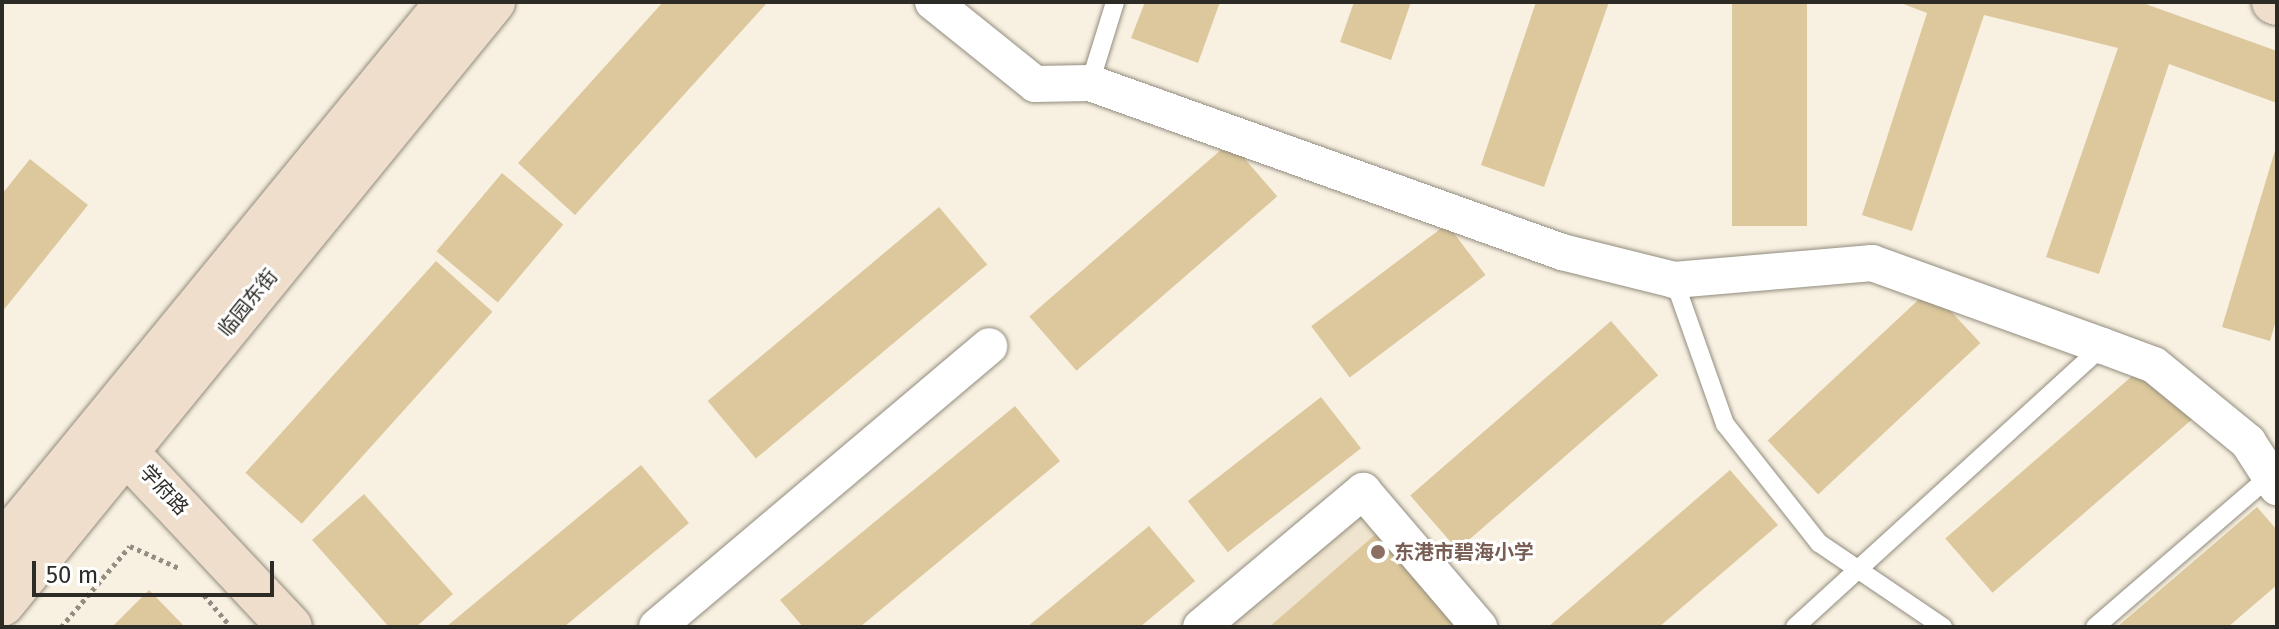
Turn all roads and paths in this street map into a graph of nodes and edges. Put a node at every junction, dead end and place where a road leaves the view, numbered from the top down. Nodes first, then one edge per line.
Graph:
1 (448, 2) edge
2 (493, 2) edge
3 (933, 2) edge
4 (1115, 2) edge
5 (1090, 83) junction
6 (1674, 280) junction
7 (989, 346) dead end
8 (2103, 346) junction
9 (114, 438) junction
10 (2273, 481) edge
11 (2, 546) edge
12 (1860, 570) junction
13 (191, 581) dead end
14 (201, 592) dead end
15 (2, 604) edge
16 (61, 627) edge
17 (231, 627) edge
18 (290, 627) edge
19 (657, 627) edge
20 (1201, 627) edge
21 (1479, 627) edge
22 (1795, 627) edge
23 (1943, 627) edge
24 (2095, 627) edge

1 - 9 street, 临园东街
2 - 9 street, 临园东街
3 - 5 street
4 - 5 lane
5 - 6 street
6 - 8 street
6 - 12 lane
7 - 19 street
8 - 10 street
8 - 12 lane
9 - 11 street, 临园东街
9 - 15 street, 临园东街
9 - 18 street, 学府路
10 - 24 lane
12 - 22 lane
12 - 23 lane
13 - 16 path
14 - 17 path
20 - 21 street

